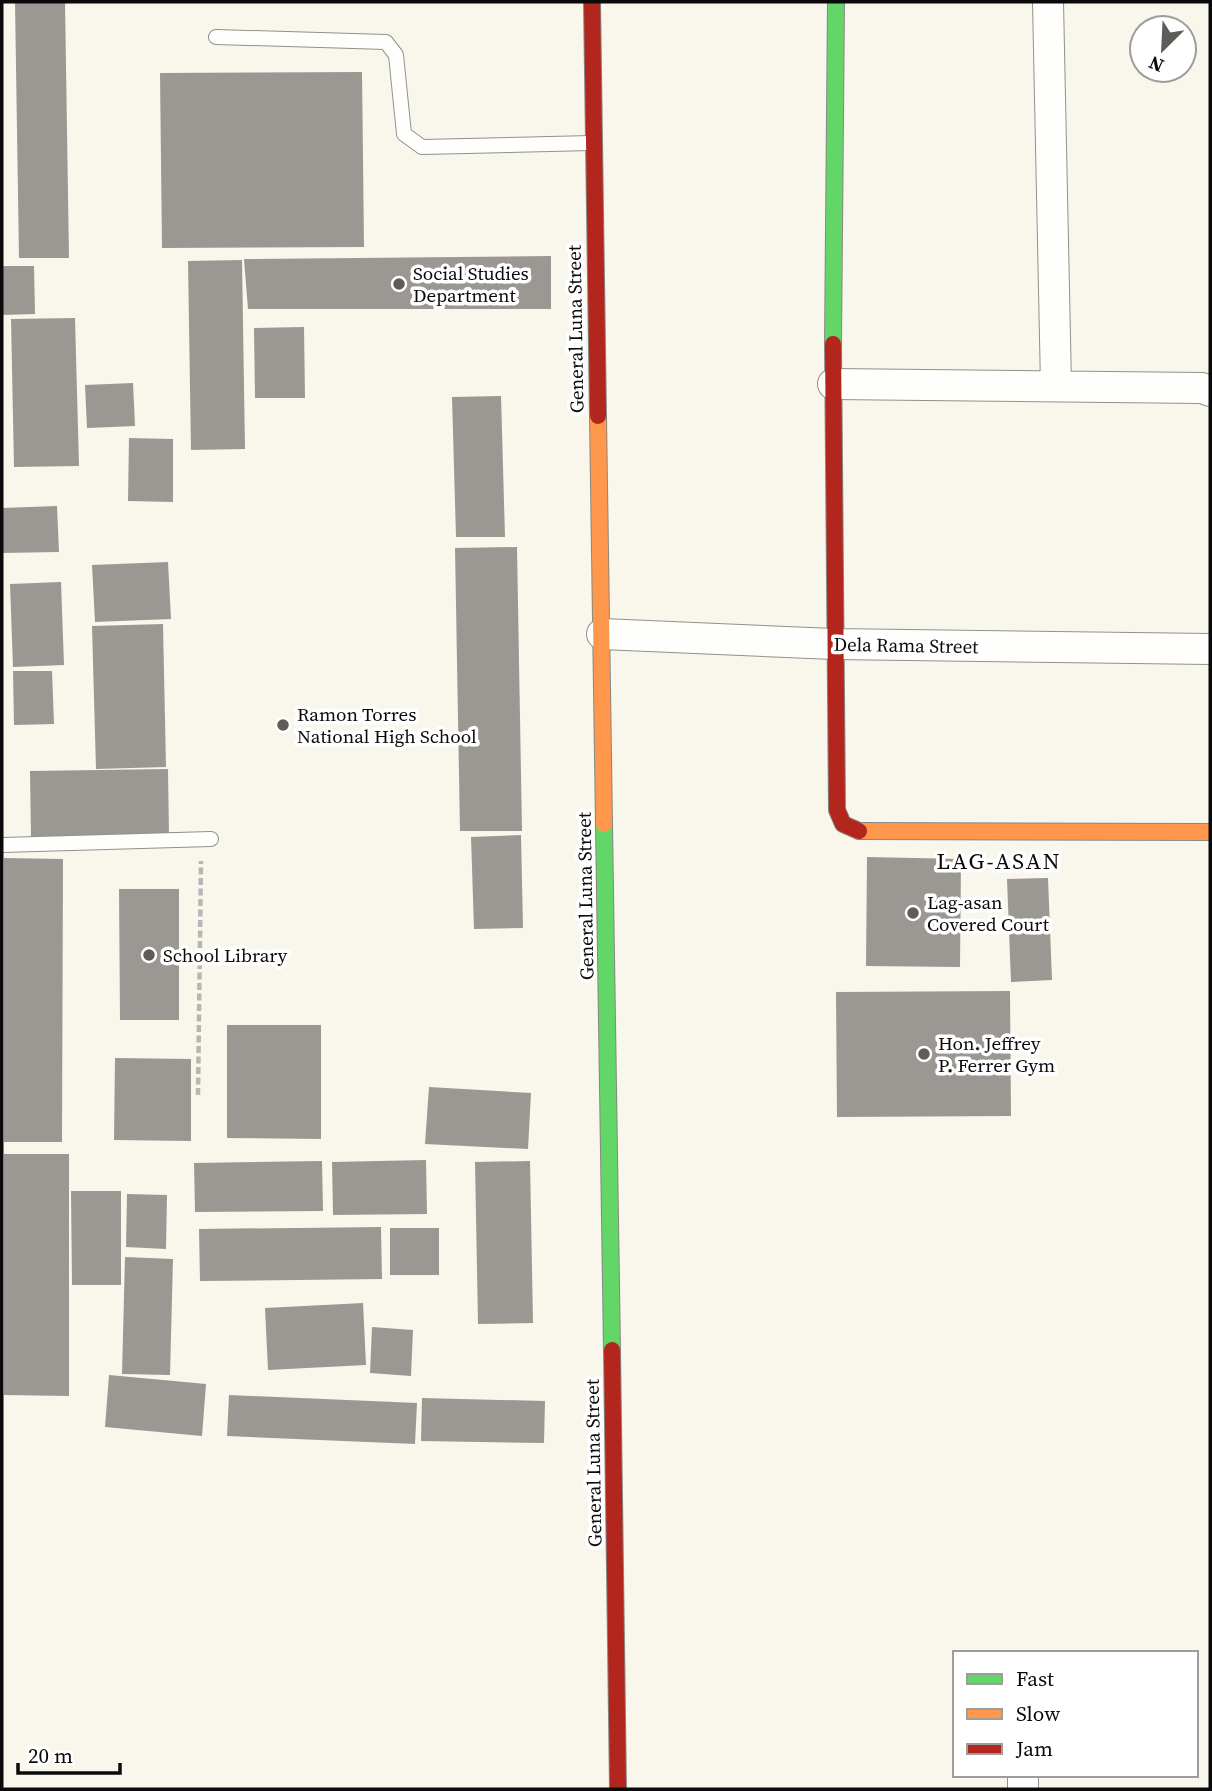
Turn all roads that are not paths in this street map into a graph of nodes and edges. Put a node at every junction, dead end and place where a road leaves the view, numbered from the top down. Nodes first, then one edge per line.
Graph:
1 (592, 2) edge
2 (836, 2) edge
3 (1048, 2) edge
4 (216, 37) dead end
5 (593, 143) junction
6 (833, 384) junction
7 (1056, 385) junction
8 (1210, 391) edge
9 (602, 634) junction
10 (834, 644) junction
11 (1210, 649) edge
12 (1210, 832) edge
13 (206, 839) road end
14 (2, 845) edge
15 (618, 1789) edge

1 - 5 main road, General Luna Street
2 - 6 main road
3 - 7 street
4 - 5 lane
5 - 9 main road, General Luna Street
6 - 7 street
6 - 10 main road
7 - 8 street
9 - 10 street, Dela Rama Street
9 - 15 main road, General Luna Street
10 - 11 street, Dela Rama Street
10 - 12 main road
13 - 14 lane

